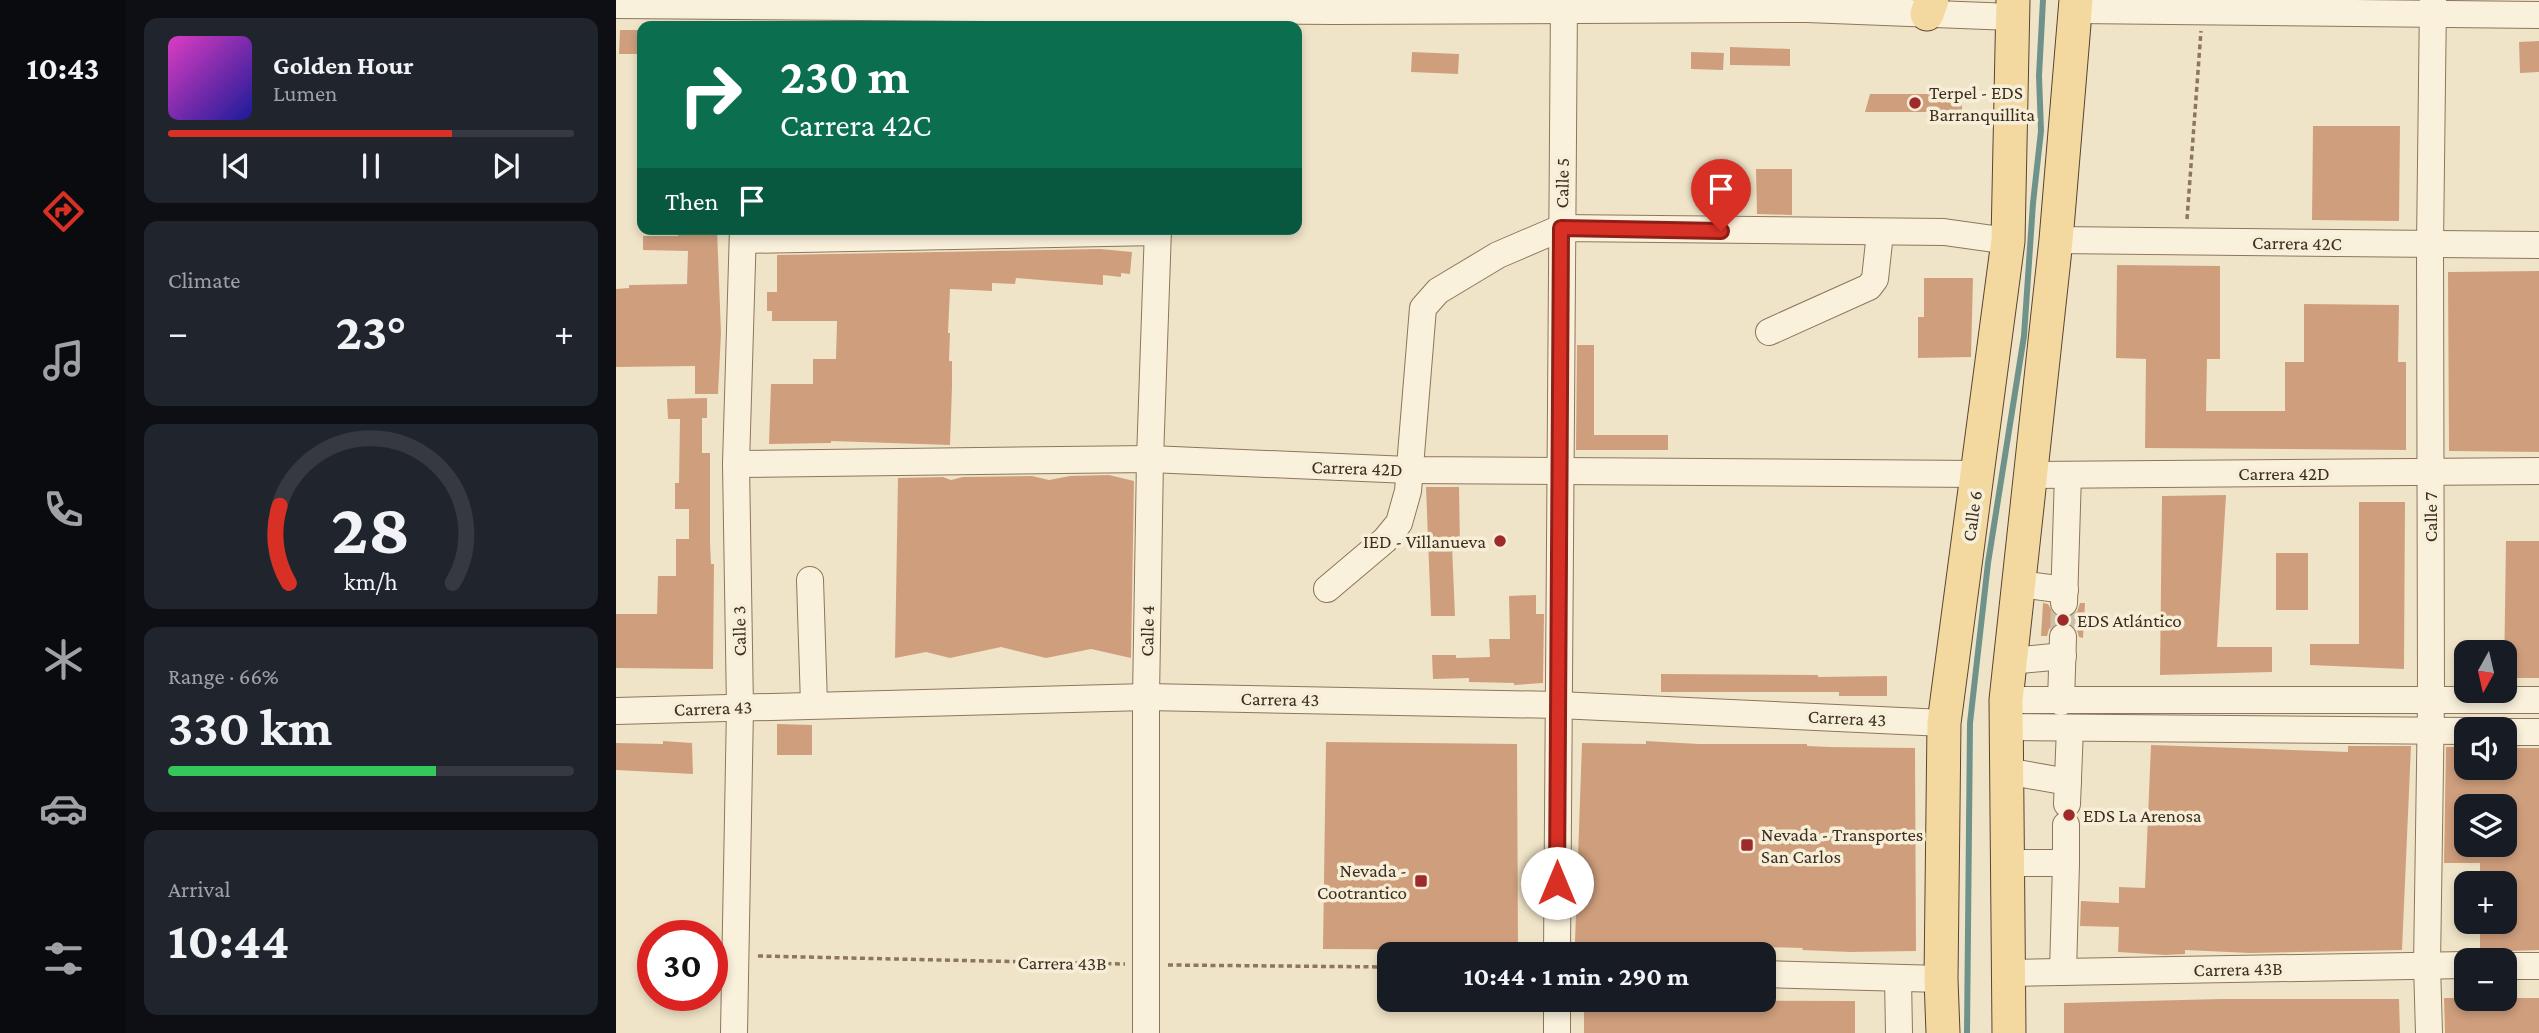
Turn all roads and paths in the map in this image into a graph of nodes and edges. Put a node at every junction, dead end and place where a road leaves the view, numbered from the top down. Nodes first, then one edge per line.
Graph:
1 (616, 5) edge
2 (1564, 5) edge
3 (2077, 5) edge
4 (1929, 7) edge
5 (2012, 8) edge
6 (2433, 8) edge
7 (743, 9) edge
8 (2203, 11) junction
9 (1157, 12) edge
10 (2539, 15) edge
11 (1561, 228) junction
12 (1880, 233) junction
13 (743, 235) edge
14 (1158, 235) edge
15 (2056, 240) junction
16 (2008, 241) junction
17 (2186, 241) junction
18 (2430, 245) junction
19 (2539, 245) edge
20 (1769, 331) dead end
21 (1150, 459) junction
22 (736, 464) junction
23 (1409, 470) junction
24 (1560, 470) junction
25 (2539, 471) edge
26 (2430, 472) junction
27 (1978, 474) junction
28 (2029, 475) junction
29 (2068, 475) junction
30 (810, 580) dead end
31 (2020, 584) junction
32 (1327, 589) dead end
33 (2011, 661) junction
34 (1146, 697) junction
35 (2431, 700) junction
36 (2539, 700) edge
37 (2061, 702) junction
38 (814, 704) junction
39 (1558, 705) junction
40 (740, 708) junction
41 (616, 711) edge
42 (2006, 713) junction
43 (1944, 723) junction
44 (2070, 728) junction
45 (2430, 731) junction
46 (2454, 732) edge
47 (2517, 732) edge
48 (2539, 732) edge
49 (2006, 771) junction
50 (2067, 804) junction
51 (2008, 863) junction
52 (2066, 863) junction
53 (1557, 942) edge
54 (735, 955) junction
55 (1148, 964) junction
56 (2427, 965) junction
57 (2454, 965) edge
58 (2517, 966) edge
59 (2539, 966) edge
60 (1377, 967) edge
61 (2063, 972) junction
62 (2010, 973) junction
63 (1776, 974) edge
64 (1898, 978) junction
65 (1941, 979) junction
66 (1557, 1012) edge
67 (734, 1033) edge
68 (1146, 1033) edge
69 (1557, 1033) edge
70 (1899, 1033) edge
71 (1943, 1033) edge
72 (2010, 1033) edge
73 (2429, 1033) edge

1 - 7 street
2 - 4 street
2 - 9 street
2 - 11 street, Calle 5
3 - 8 street
3 - 15 main road
4 - 5 street
5 - 16 main road, Calle 6
6 - 8 street
6 - 10 street
6 - 18 street, Calle 7
7 - 9 street
8 - 17 path
11 - 12 street
11 - 23 street
11 - 24 street, Calle 5
12 - 16 street
12 - 20 street
13 - 22 street, Calle 3
14 - 21 street, Calle 4
15 - 17 street, Carrera 42C
15 - 28 main road
16 - 27 main road, Calle 6
17 - 18 street, Carrera 42C
18 - 19 street, Carrera 42C
18 - 26 street, Calle 7
21 - 22 street, Carrera 42D
21 - 23 street, Carrera 42D
21 - 34 street, Calle 4
22 - 40 street, Calle 3
23 - 24 street, Carrera 42D
23 - 32 street
24 - 27 street, Carrera 42D
24 - 39 street, Calle 5
25 - 26 street, Carrera 42D
26 - 29 street, Carrera 42D
26 - 35 street, Calle 7
27 - 43 main road, Calle 6
28 - 29 street, Carrera 42D
28 - 31 main road
29 - 31 street
30 - 38 street
31 - 33 main road
33 - 37 street
33 - 42 main road
34 - 38 street, Carrera 43
34 - 39 street, Carrera 43
34 - 55 street, Calle 4
35 - 36 street
35 - 37 street
35 - 45 street, Calle 7
37 - 42 street
38 - 40 street, Carrera 43
39 - 43 street, Carrera 43
39 - 53 street, Calle 5
40 - 41 street, Carrera 43
40 - 54 street, Calle 3
42 - 44 street
42 - 49 main road
43 - 65 main road, Calle 6
44 - 45 street
44 - 50 street
45 - 46 street
45 - 56 street, Calle 7
47 - 48 street
49 - 50 street
49 - 51 main road
50 - 52 street
51 - 52 street
51 - 62 main road
52 - 61 street
54 - 55 path, Carrera 43B
54 - 67 street, Calle 3
55 - 60 path, Carrera 43B
55 - 68 street, Calle 4
56 - 57 street, Carrera 43B
56 - 61 street, Carrera 43B
56 - 73 street, Calle 7
58 - 59 street
61 - 62 street, Carrera 43B
62 - 72 main road
63 - 64 street
64 - 65 street
64 - 70 street
65 - 71 main road, Calle 6
66 - 69 street

